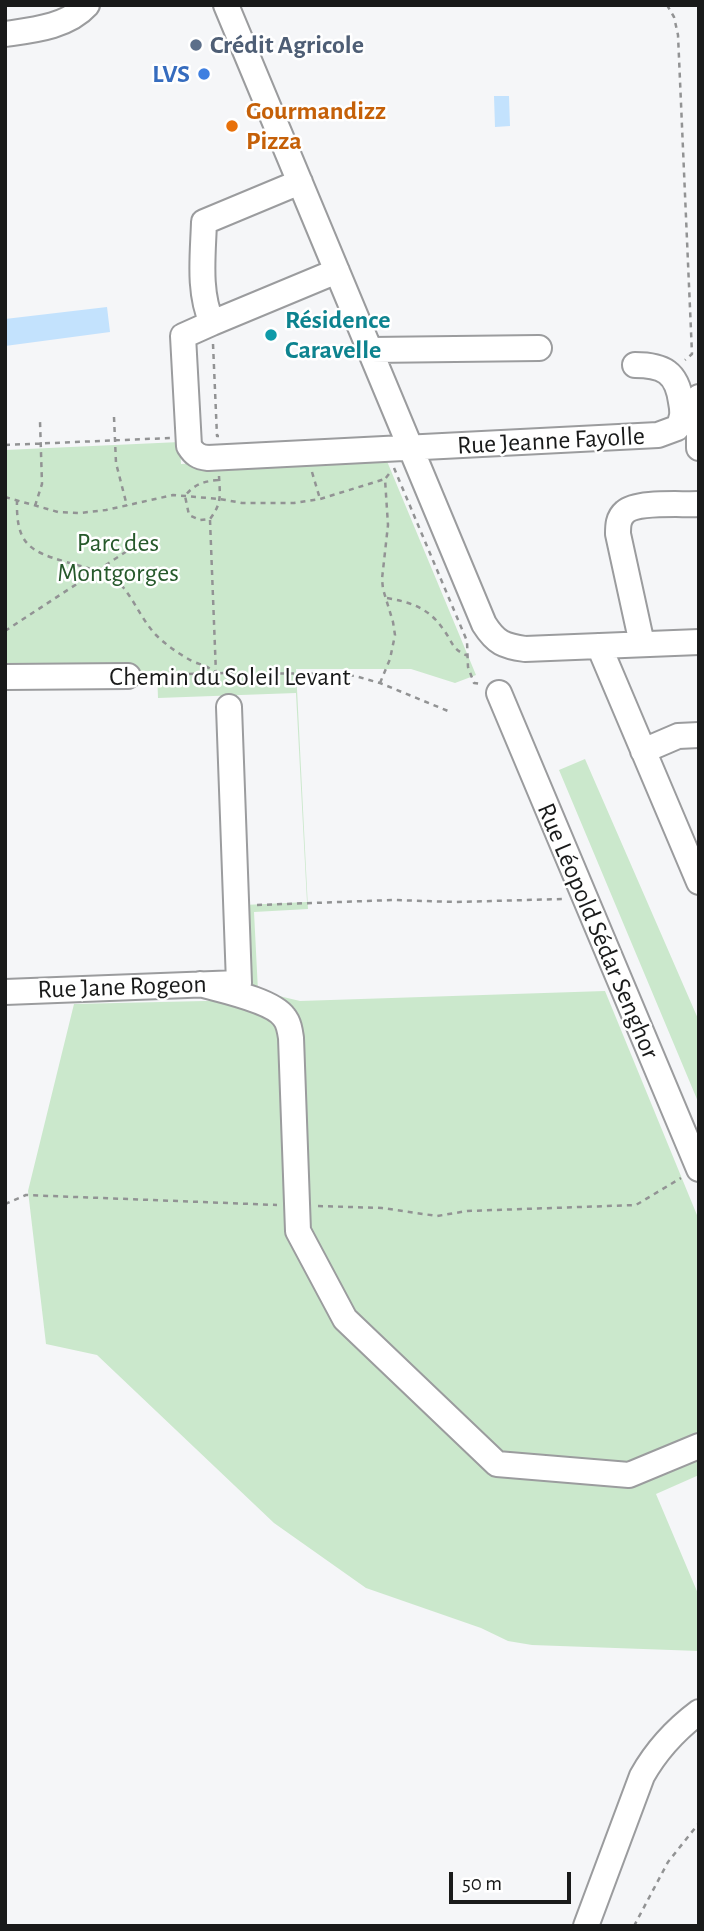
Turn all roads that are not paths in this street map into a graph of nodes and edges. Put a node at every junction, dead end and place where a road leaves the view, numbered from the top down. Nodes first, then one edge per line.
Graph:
1 (87, 5) edge
2 (226, 5) edge
3 (5, 34) edge
4 (300, 182) junction
5 (337, 271) junction
6 (212, 323) junction
7 (539, 348) dead end
8 (371, 350) junction
9 (635, 365) dead end
10 (699, 397) edge
11 (411, 448) junction
12 (699, 448) edge
13 (699, 504) edge
14 (699, 642) edge
15 (642, 644) junction
16 (599, 646) junction
17 (128, 676) road end
18 (5, 677) edge
19 (493, 689) road end
20 (229, 707) dead end
21 (699, 735) edge
22 (643, 751) junction
23 (690, 836) edge
24 (699, 882) edge
25 (200, 984) junction
26 (5, 992) edge
27 (692, 1172) edge
28 (699, 1446) edge
29 (699, 1712) edge
30 (586, 1926) edge

1 - 3 street
2 - 4 street
4 - 5 street
4 - 6 street
5 - 6 street
5 - 8 street
6 - 11 street
7 - 8 street
8 - 11 street
9 - 11 street, Rue Jeanne Fayolle
10 - 12 street
11 - 16 street
13 - 15 street
14 - 15 street
15 - 16 street
16 - 22 street
17 - 18 street, Chemin du Soleil Levant
19 - 27 street, Rue Léopold Sédar Senghor
20 - 25 street, Rue Jane Rogeon
21 - 22 street
22 - 23 street
23 - 24 street
25 - 26 street, Rue Jane Rogeon
25 - 28 street
29 - 30 street

